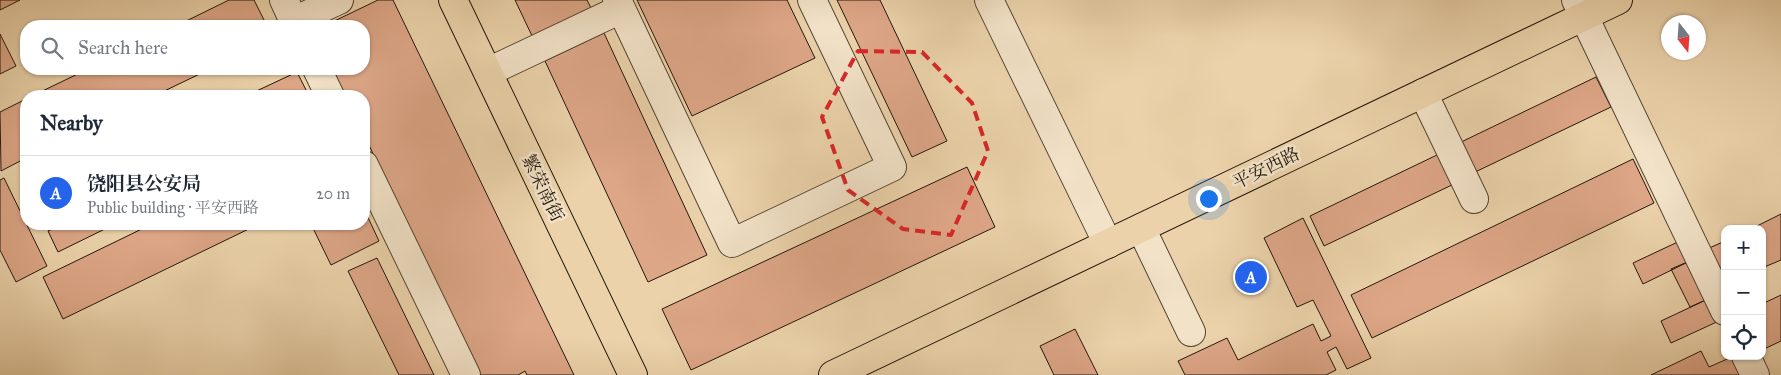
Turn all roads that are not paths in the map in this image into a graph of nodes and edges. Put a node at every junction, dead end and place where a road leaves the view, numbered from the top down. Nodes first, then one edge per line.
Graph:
1 (339, 0) edge
2 (453, 0) edge
3 (812, 0) edge
4 (989, 0) edge
5 (1618, 0) edge
6 (619, 5) edge
7 (1580, 8) edge
8 (291, 16) edge
9 (488, 72) junction
10 (320, 75) edge
11 (327, 90) edge
12 (1423, 93) junction
13 (370, 176) edge
14 (1474, 199) dead end
15 (1141, 228) junction
16 (1108, 244) junction
17 (1721, 303) edge
18 (1191, 332) dead end
19 (1748, 360) edge
20 (466, 375) edge
21 (633, 375) edge
22 (833, 375) edge
23 (1755, 375) edge

1 - 8 street
2 - 9 main road, 繁荣南街
3 - 6 street
4 - 16 street
5 - 7 main road, 平安西路
6 - 9 street
7 - 12 main road, 平安西路
7 - 17 street
9 - 21 main road, 繁荣南街
10 - 11 street
12 - 14 street
12 - 15 main road, 平安西路
13 - 20 street
15 - 16 main road, 平安西路
15 - 18 street
16 - 22 main road, 平安西路
19 - 23 street

